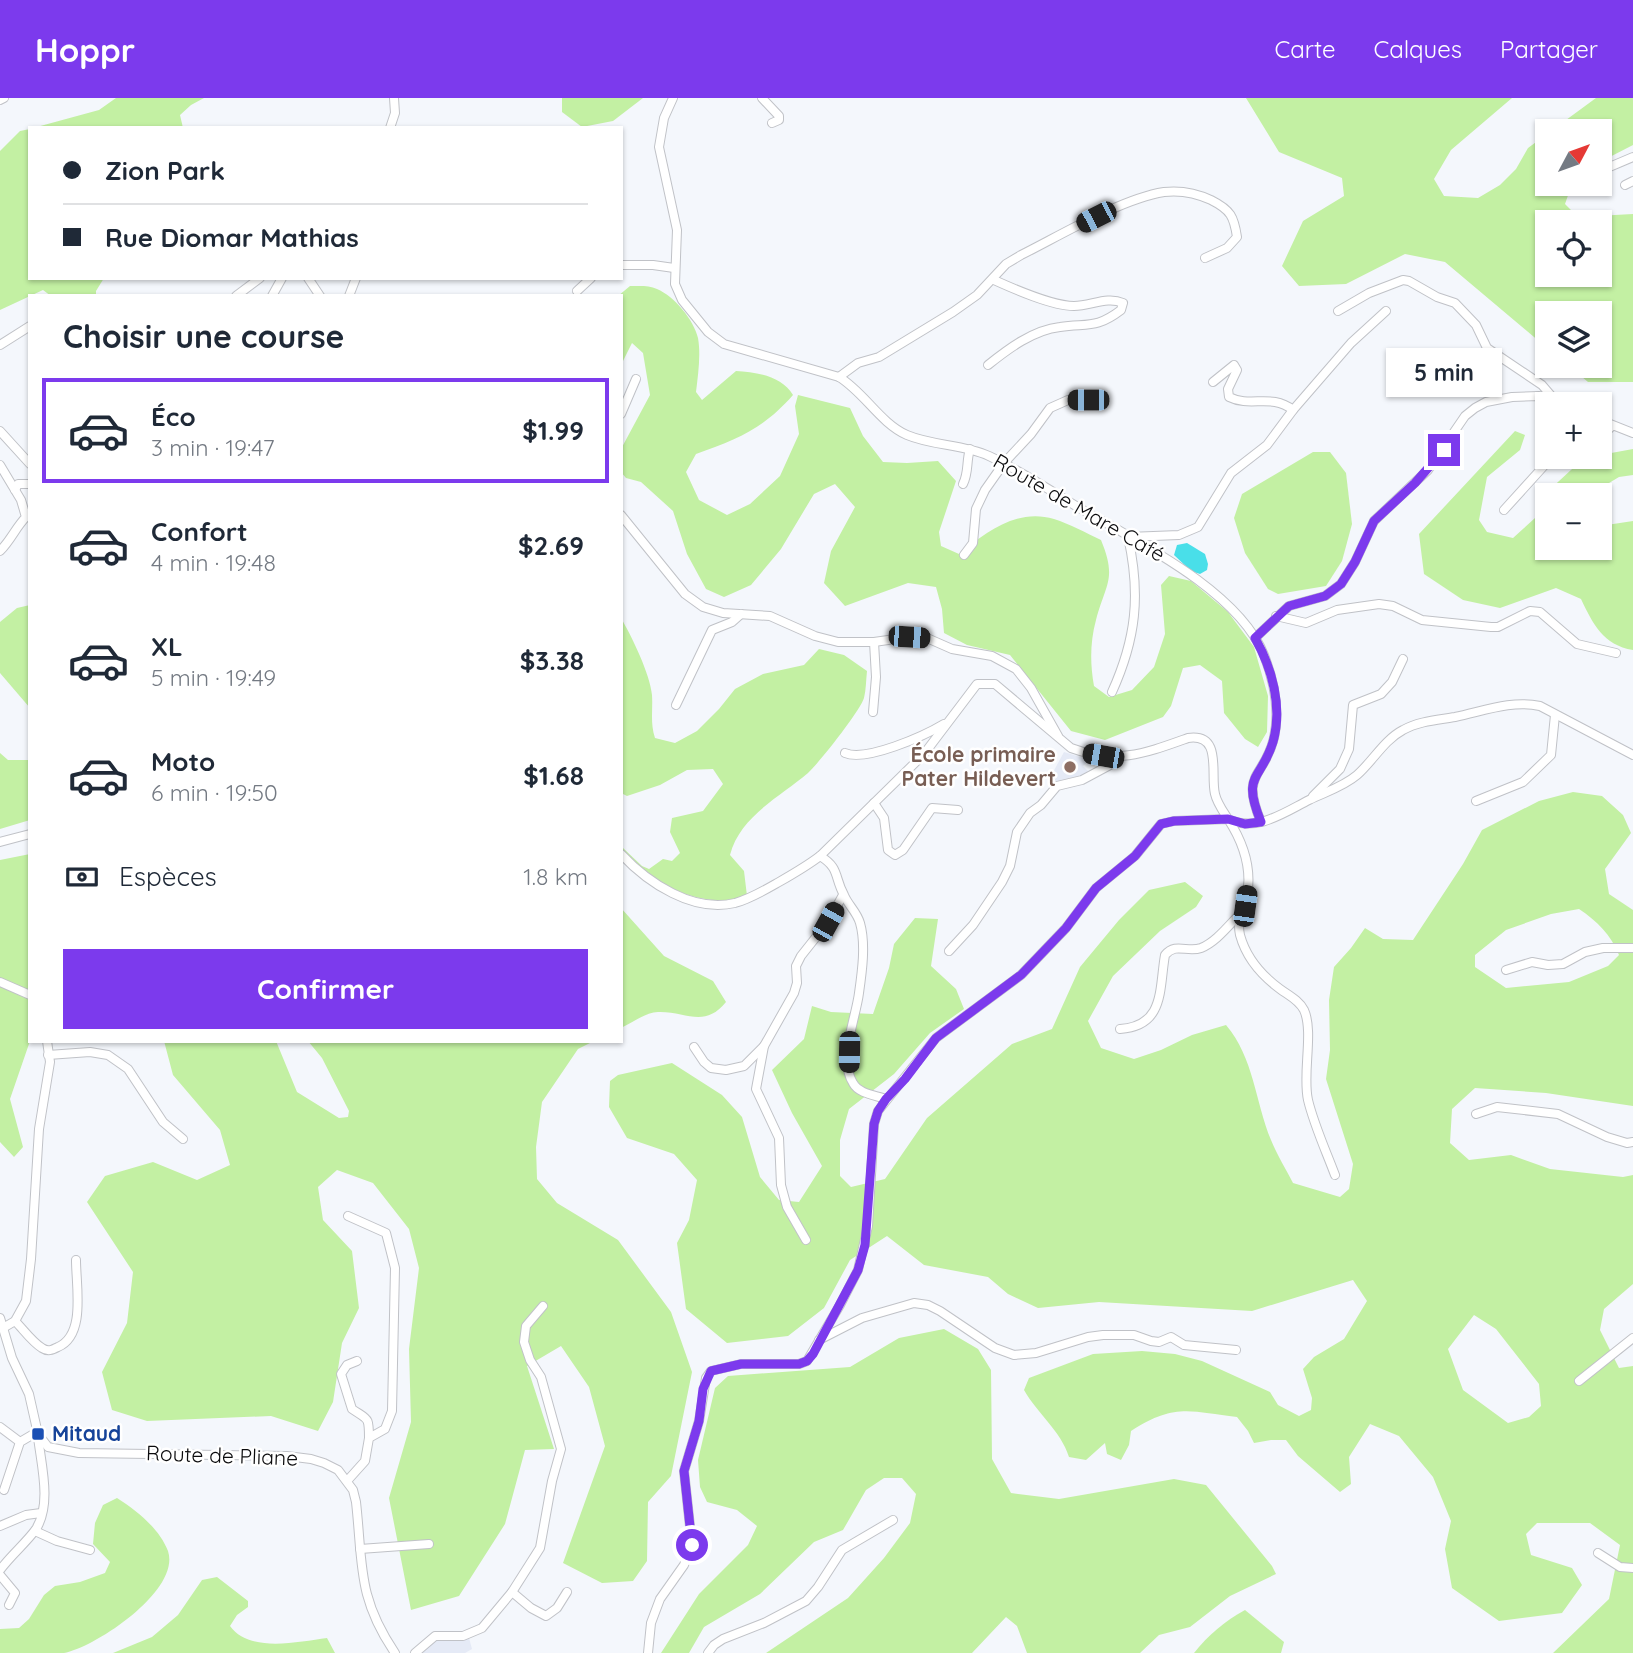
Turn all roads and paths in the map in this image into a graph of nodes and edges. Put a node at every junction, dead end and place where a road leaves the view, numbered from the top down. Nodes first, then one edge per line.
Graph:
1 (394, 98) edge
2 (673, 98) edge
3 (762, 98) edge
4 (772, 123) dead end
5 (391, 126) edge
6 (1633, 157) edge
7 (1612, 166) edge
8 (1205, 258) dead end
9 (623, 265) edge
10 (674, 268) junction
11 (994, 279) junction
12 (257, 280) edge
13 (589, 280) edge
14 (577, 291) dead end
15 (239, 294) edge
16 (1338, 311) dead end
17 (1387, 311) dead end
18 (28, 327) edge
19 (0, 345) edge
20 (988, 365) dead end
21 (839, 377) junction
22 (636, 379) dead end
23 (1213, 382) dead end
24 (1548, 392) edge
25 (1535, 396) edge
26 (1088, 400) dead end
27 (623, 409) edge
28 (1293, 410) junction
29 (1612, 426) edge
30 (1630, 430) edge
31 (0, 431) edge
32 (970, 449) junction
33 (28, 462) edge
34 (1004, 463) junction
35 (0, 465) edge
36 (1541, 469) edge
37 (28, 484) edge
38 (963, 484) dead end
39 (15, 490) junction
40 (1504, 510) dead end
41 (623, 517) edge
42 (1128, 537) junction
43 (0, 551) edge
44 (964, 555) dead end
45 (741, 614) junction
46 (1276, 616) junction
47 (1255, 638) junction
48 (874, 642) junction
49 (1616, 653) dead end
50 (1403, 659) dead end
51 (1112, 692) dead end
52 (676, 705) dead end
53 (873, 712) dead end
54 (1555, 715) junction
55 (946, 723) junction
56 (1060, 739) junction
57 (845, 753) dead end
58 (1633, 755) edge
59 (1117, 758) junction
60 (1308, 800) junction
61 (1476, 801) dead end
62 (874, 803) junction
63 (958, 810) dead end
64 (1228, 819) junction
65 (1261, 822) junction
66 (28, 835) edge
67 (0, 842) edge
68 (623, 856) edge
69 (820, 856) junction
70 (844, 895) junction
71 (1240, 914) junction
72 (1633, 948) edge
73 (949, 951) dead end
74 (1506, 970) dead end
75 (0, 982) edge
76 (28, 994) edge
77 (1120, 1028) dead end
78 (95, 1043) edge
79 (49, 1046) edge
80 (764, 1046) junction
81 (694, 1047) dead end
82 (90, 1052) junction
83 (886, 1099) junction
84 (1476, 1114) dead end
85 (183, 1139) dead end
86 (1633, 1142) edge
87 (1335, 1175) dead end
88 (348, 1216) dead end
89 (806, 1240) dead end
90 (76, 1261) dead end
91 (543, 1306) dead end
92 (0, 1318) edge
93 (15, 1321) junction
94 (4, 1328) junction
95 (1633, 1338) edge
96 (819, 1340) junction
97 (1237, 1350) dead end
98 (357, 1361) dead end
99 (1579, 1381) dead end
100 (0, 1427) edge
101 (37, 1433) junction
102 (369, 1438) junction
103 (20, 1442) junction
104 (347, 1481) junction
105 (4, 1490) dead end
106 (41, 1513) junction
107 (893, 1520) dead end
108 (0, 1526) edge
109 (34, 1531) junction
110 (429, 1544) dead end
111 (360, 1549) junction
112 (90, 1550) dead end
113 (1598, 1553) dead end
114 (1633, 1568) edge
115 (0, 1572) edge
116 (512, 1592) junction
117 (567, 1592) dead end
118 (9, 1605) dead end
119 (395, 1653) edge
120 (415, 1653) edge
121 (648, 1653) edge
122 (708, 1653) edge

1 - 5 street
2 - 10 street, Route de Mare Café
3 - 4 street
6 - 7 street
8 - 11 street
9 - 10 street
10 - 21 street, Route de Mare Café
11 - 20 street
11 - 21 street
12 - 15 street
13 - 14 street
16 - 24 street
17 - 28 street
18 - 19 street
21 - 32 street, Route de Mare Café
22 - 27 street
23 - 28 street
25 - 46 street
26 - 34 street
28 - 42 street
29 - 30 street
31 - 33 street
32 - 34 street, Route de Mare Café
32 - 38 street
34 - 42 street, Route de Mare Café
34 - 44 street
35 - 39 street
36 - 40 street
37 - 39 street
39 - 43 street
41 - 45 street
42 - 47 street, Route de Mare Café
42 - 51 street
45 - 48 street
45 - 52 street
46 - 47 street
46 - 49 street
47 - 65 street, Route de Mare Café
48 - 53 street
48 - 56 street
50 - 60 street
54 - 58 street
54 - 60 street
54 - 61 street
55 - 56 street
55 - 57 street
55 - 62 street
56 - 59 street
59 - 64 street
59 - 73 street
60 - 65 street
62 - 63 street
62 - 69 street
64 - 65 street
64 - 71 street
64 - 83 street
66 - 67 street
68 - 69 street
69 - 70 street
70 - 80 street
70 - 83 street
71 - 77 street
71 - 87 street
72 - 74 street
75 - 76 street
78 - 82 street
79 - 82 street
79 - 93 street
80 - 81 street
80 - 89 street
82 - 85 street
83 - 96 street
84 - 86 street
88 - 102 street
90 - 93 street
91 - 116 street
92 - 94 street
93 - 94 street
94 - 101 street
95 - 99 street
96 - 97 street
96 - 121 street
98 - 102 street
100 - 103 street
101 - 103 street
101 - 104 street, Route de Pliane
101 - 106 street
102 - 104 street
103 - 105 street
104 - 111 street
106 - 108 street
106 - 109 street
107 - 122 street
109 - 112 street
109 - 115 street
110 - 111 street
111 - 119 street
113 - 114 street
115 - 118 street
116 - 117 street
116 - 120 street

